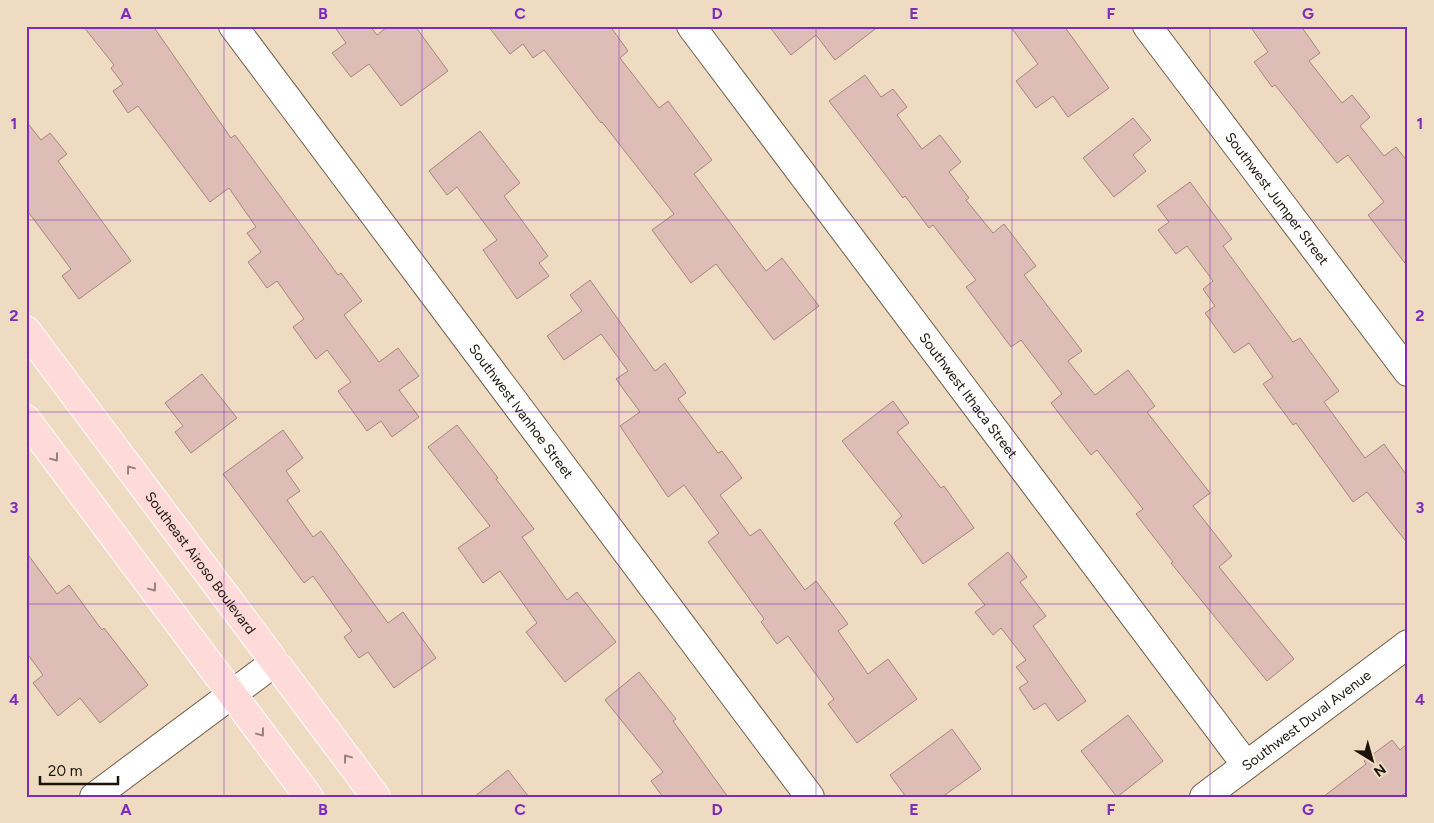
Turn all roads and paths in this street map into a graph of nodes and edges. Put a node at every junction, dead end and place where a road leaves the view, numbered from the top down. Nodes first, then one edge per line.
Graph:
1 (233, 26) edge
2 (691, 26) edge
3 (1147, 26) edge
4 (26, 330) edge
5 (1408, 372) edge
6 (26, 418) edge
7 (1408, 644) edge
8 (275, 662) junction
9 (232, 694) junction
10 (1246, 765) junction
11 (94, 797) edge
12 (309, 797) edge
13 (376, 797) edge
14 (810, 797) edge
15 (1204, 797) edge

1 - 14 street, Southwest Ivanhoe Street
2 - 10 street, Southwest Ithaca Street
3 - 5 street, Southwest Jumper Street
8 -> 4 main road, Southeast Airoso Boulevard
6 -> 9 main road
7 - 10 street, Southwest Duval Avenue
8 - 9 street
13 -> 8 main road, Southeast Airoso Boulevard
9 - 11 street
9 -> 12 main road
10 - 15 street, Southwest Duval Avenue

